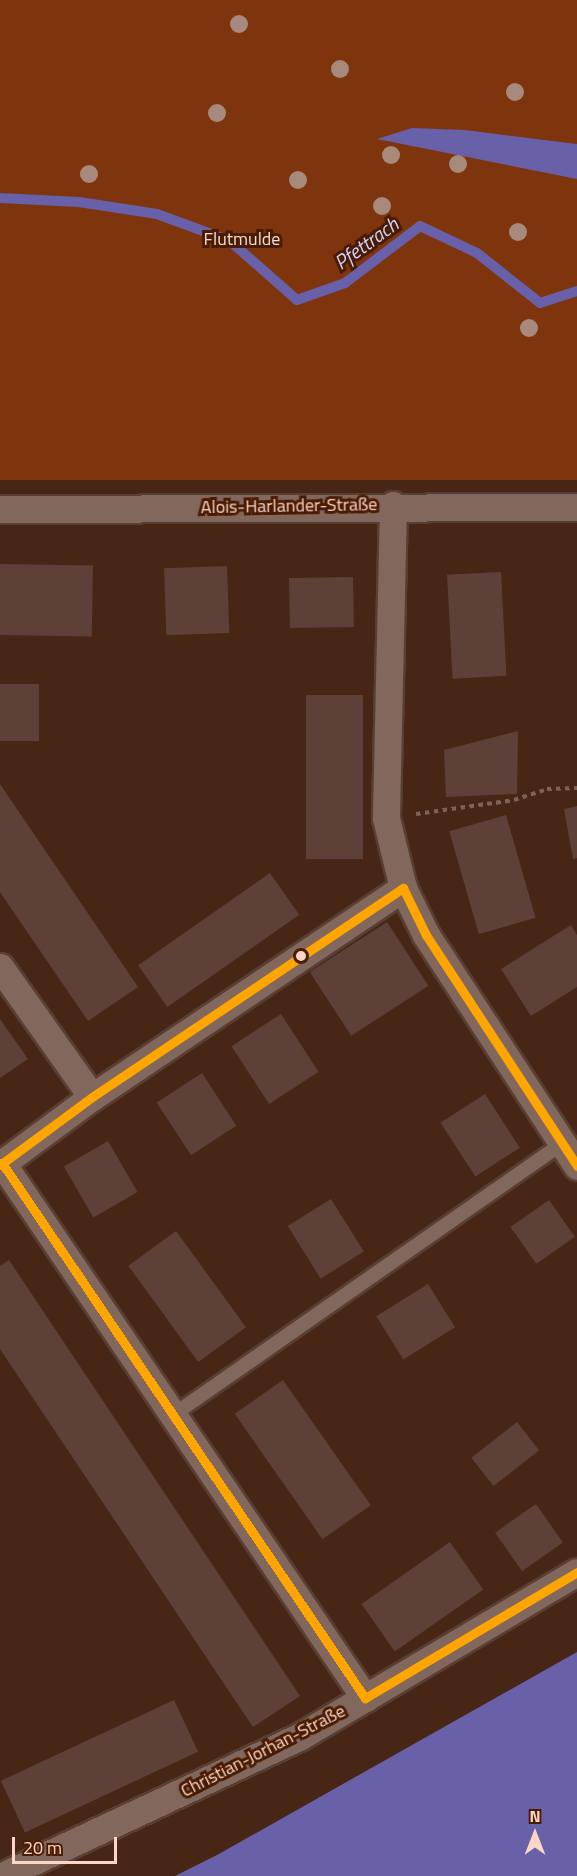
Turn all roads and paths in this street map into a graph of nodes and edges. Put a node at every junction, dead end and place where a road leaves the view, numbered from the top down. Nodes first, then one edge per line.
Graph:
1 (393, 505) junction
2 (577, 507) edge
3 (0, 509) edge
4 (577, 788) edge
5 (386, 818) junction
6 (403, 888) junction
7 (0, 967) edge
8 (92, 1097) junction
9 (570, 1155) edge
10 (1, 1164) edge
11 (173, 1416) junction
12 (577, 1572) edge
13 (365, 1698) junction
14 (2, 1876) edge

1 - 2 street, Alois-Harlander-Straße
1 - 3 street, Alois-Harlander-Straße
1 - 5 street
4 - 5 path
5 - 6 street
6 - 8 street
6 - 9 street
7 - 8 street
8 - 10 street
9 - 11 lane
10 - 11 street
11 - 13 street
12 - 13 street, Christian-Jorhan-Straße
13 - 14 street, Christian-Jorhan-Straße

